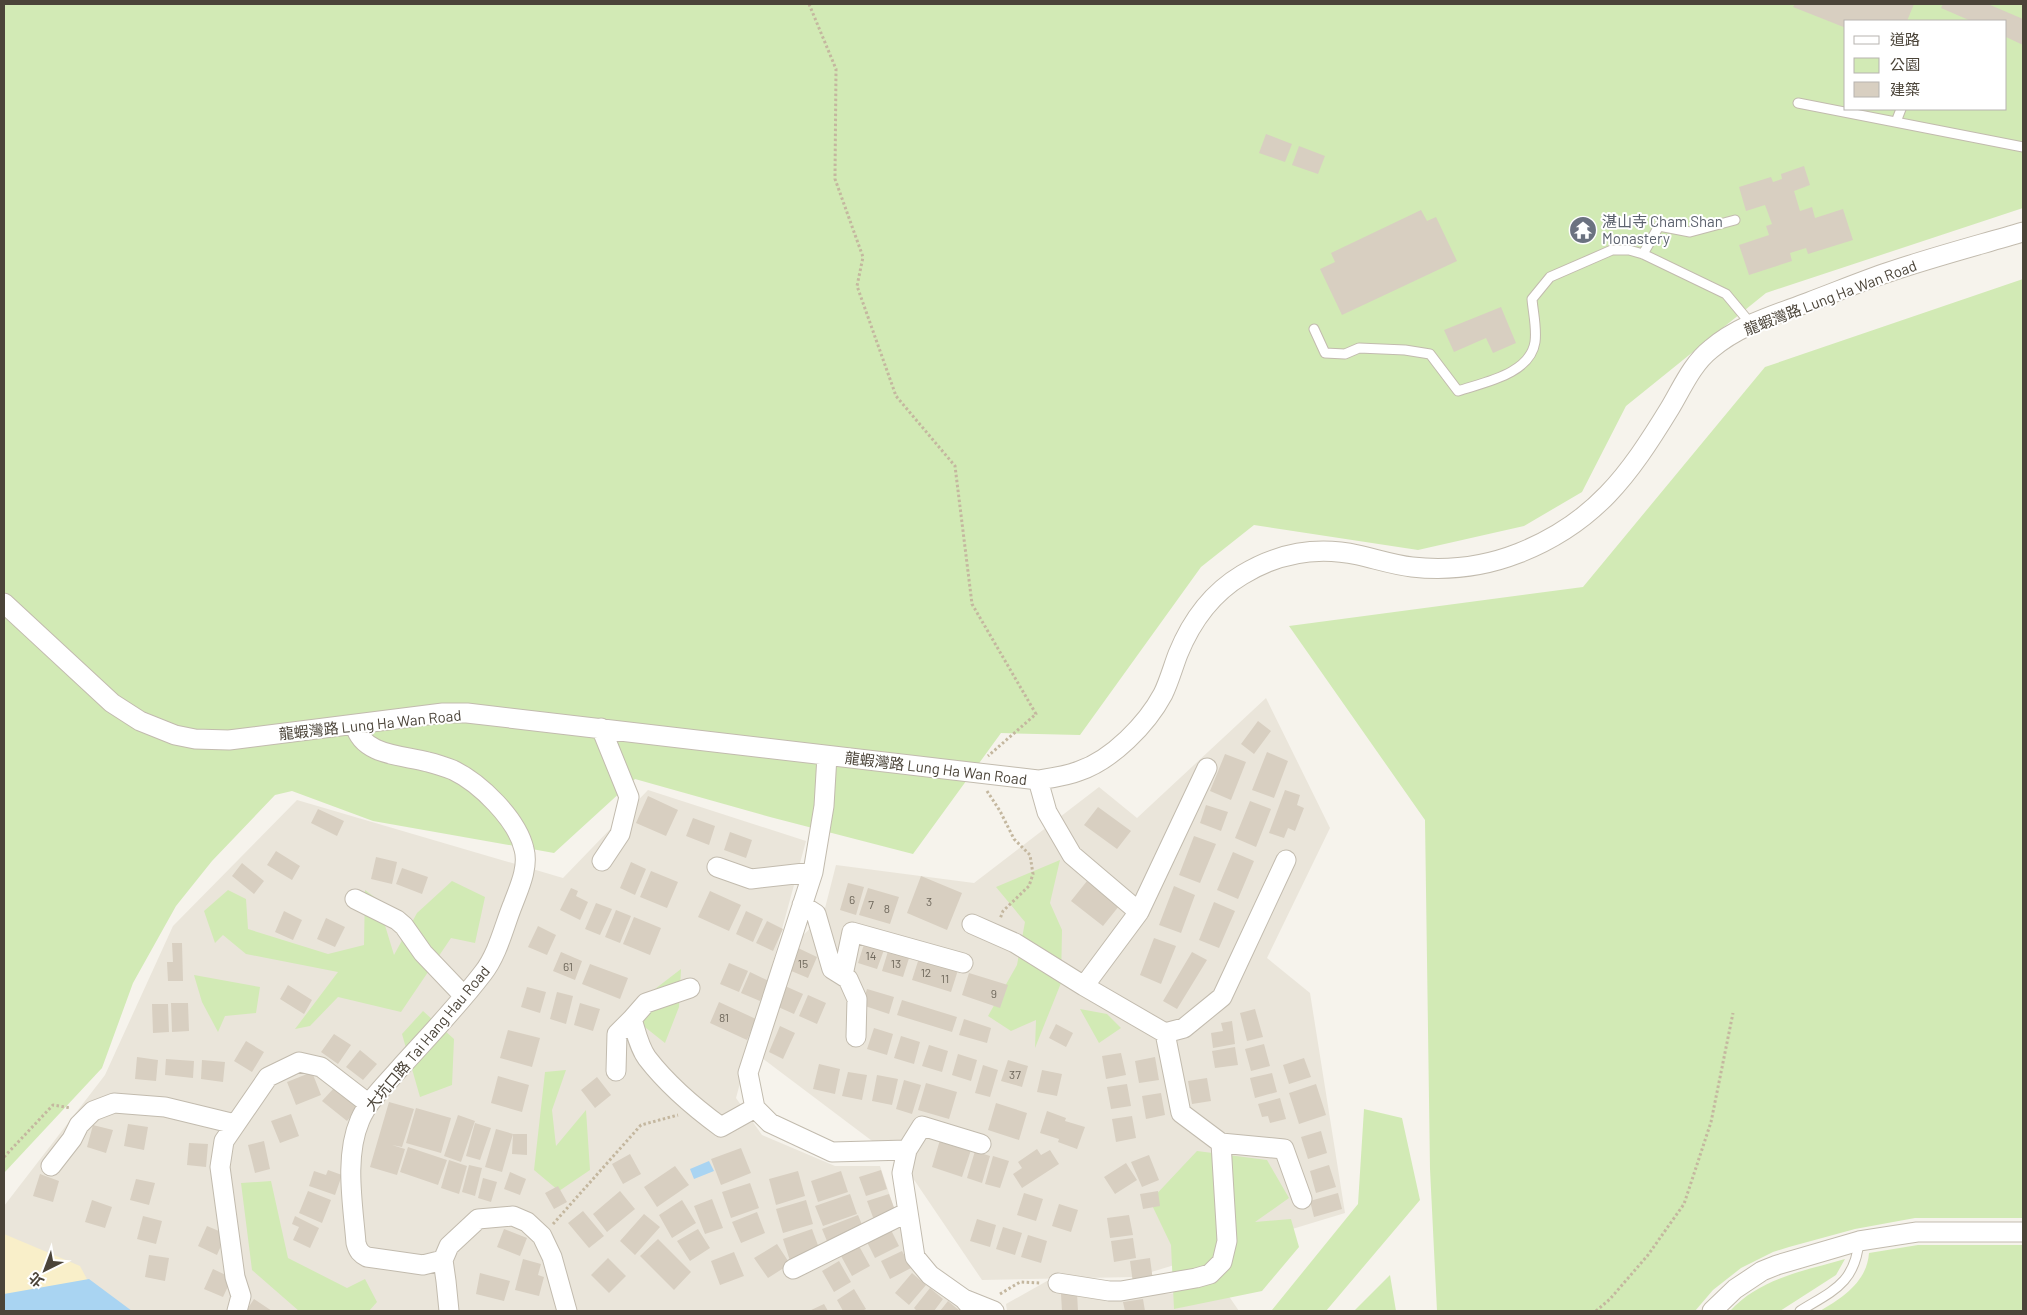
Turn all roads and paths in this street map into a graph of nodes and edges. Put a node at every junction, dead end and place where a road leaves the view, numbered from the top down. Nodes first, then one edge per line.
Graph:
1 (809, 4) edge
2 (1798, 102) dead end
3 (1901, 110) edge
4 (1896, 122) junction
5 (2023, 147) edge
6 (1735, 220) dead end
7 (2023, 232) edge
8 (1643, 254) junction
9 (1751, 324) junction
10 (1314, 329) dead end
11 (4, 603) edge
12 (355, 726) junction
13 (601, 728) junction
14 (828, 756) junction
15 (1207, 768) dead end
16 (969, 773) junction
17 (1038, 780) junction
18 (1286, 860) dead end
19 (602, 861) dead end
20 (718, 867) dead end
21 (813, 872) junction
22 (355, 899) dead end
23 (802, 905) junction
24 (1138, 912) junction
25 (972, 924) dead end
26 (994, 933) junction
27 (963, 963) dead end
28 (843, 976) junction
29 (1084, 986) junction
30 (690, 988) dead end
31 (464, 996) junction
32 (1733, 1013) dead end
33 (632, 1019) junction
34 (1164, 1033) junction
35 (856, 1037) dead end
36 (616, 1071) dead end
37 (370, 1104) junction
38 (754, 1108) junction
39 (698, 1110) junction
40 (94, 1112) junction
41 (235, 1124) junction
42 (1221, 1143) junction
43 (981, 1144) dead end
44 (907, 1150) junction
45 (4, 1157) edge
46 (51, 1166) dead end
47 (1302, 1199) dead end
48 (908, 1212) junction
49 (2023, 1232) edge
50 (542, 1236) junction
51 (1859, 1242) junction
52 (442, 1260) junction
53 (793, 1269) dead end
54 (1058, 1283) joint
55 (978, 1307) edge
56 (237, 1311) edge
57 (449, 1311) edge
58 (567, 1311) edge
59 (1596, 1311) edge
60 (1712, 1311) edge
61 (1800, 1311) edge

1 - 16 path
2 - 4 lane
3 - 4 lane
4 - 5 lane
6 - 8 lane
7 - 9 street, 龍蝦灣路 Lung Ha Wan Road
8 - 9 lane
8 - 10 lane
9 - 17 street, 龍蝦灣路 Lung Ha Wan Road
11 - 12 street, 龍蝦灣路 Lung Ha Wan Road
12 - 13 street, 龍蝦灣路 Lung Ha Wan Road
12 - 31 street, 大坑口路 Tai Hang Hau Road
13 - 14 street, 龍蝦灣路 Lung Ha Wan Road
13 - 19 street
14 - 16 street, 龍蝦灣路 Lung Ha Wan Road
14 - 21 street
15 - 24 street
16 - 17 street, 龍蝦灣路 Lung Ha Wan Road
16 - 26 path
17 - 24 street
18 - 34 street
20 - 21 street
21 - 23 street
22 - 31 street
23 - 28 street
23 - 38 street
24 - 29 street
25 - 26 street
26 - 29 street
27 - 28 street
28 - 35 street
29 - 34 street
30 - 33 street
31 - 37 street, 大坑口路 Tai Hang Hau Road
32 - 59 path
33 - 36 street
33 - 39 street
34 - 42 street
37 - 41 street
37 - 52 street, 大坑口路 Tai Hang Hau Road
38 - 39 street
38 - 44 street
39 - 50 path
40 - 41 street
40 - 45 path
40 - 46 street
41 - 56 street
42 - 47 street
42 - 54 street
43 - 44 street
44 - 48 street
48 - 53 street
48 - 55 street
49 - 51 street
50 - 52 street
50 - 58 street
51 - 60 street
51 - 61 lane
52 - 57 street
54 - 55 path

